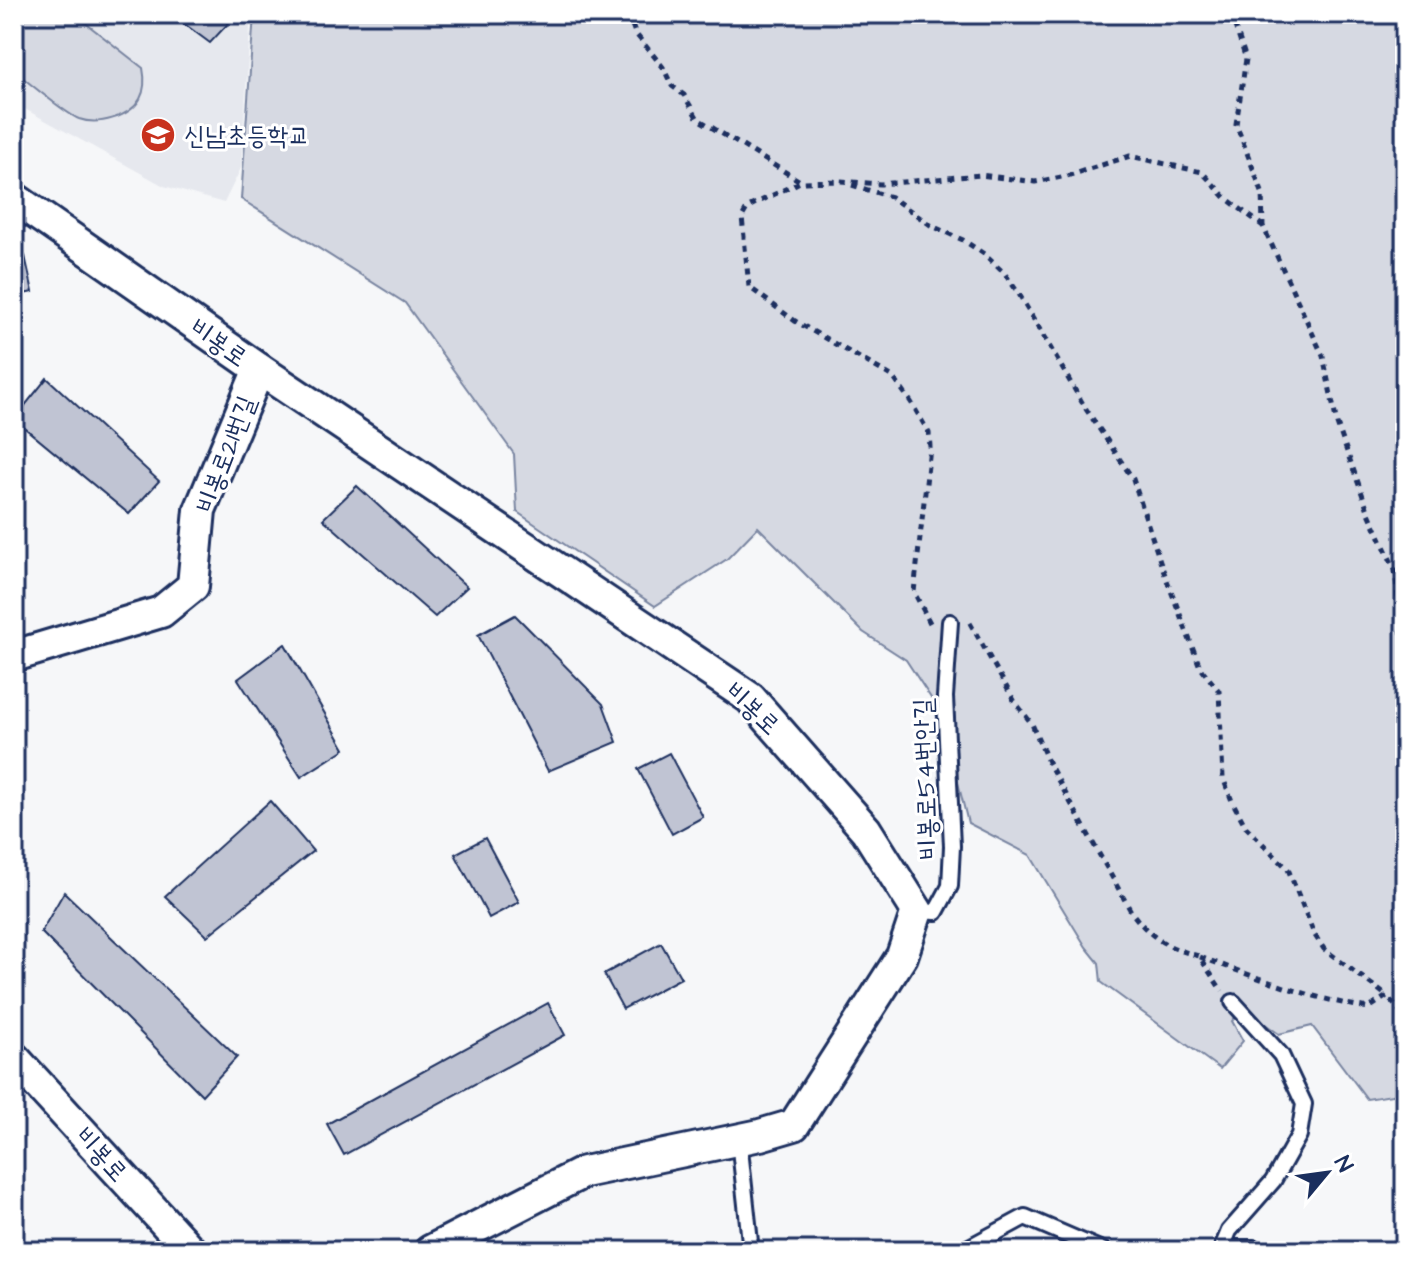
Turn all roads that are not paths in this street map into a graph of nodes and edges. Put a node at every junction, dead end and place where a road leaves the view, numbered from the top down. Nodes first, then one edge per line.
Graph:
1 (14, 198) edge
2 (259, 369) junction
3 (950, 622) road end
4 (14, 656) edge
5 (917, 911) junction
6 (1233, 1002) road end
7 (14, 1058) edge
8 (739, 1140) junction
9 (1254, 1248) road end
10 (1219, 1249) edge
11 (191, 1251) edge
12 (430, 1251) edge
13 (751, 1251) edge
14 (962, 1251) edge
15 (1104, 1251) edge

1 - 2 street, 비봉로
2 - 4 street, 비봉로21번길
2 - 5 street, 비봉로
3 - 5 lane, 비봉로54번안길
5 - 8 street
6 - 10 lane
7 - 11 street, 비봉로
8 - 12 street
8 - 13 lane
9 - 10 lane
14 - 15 lane

